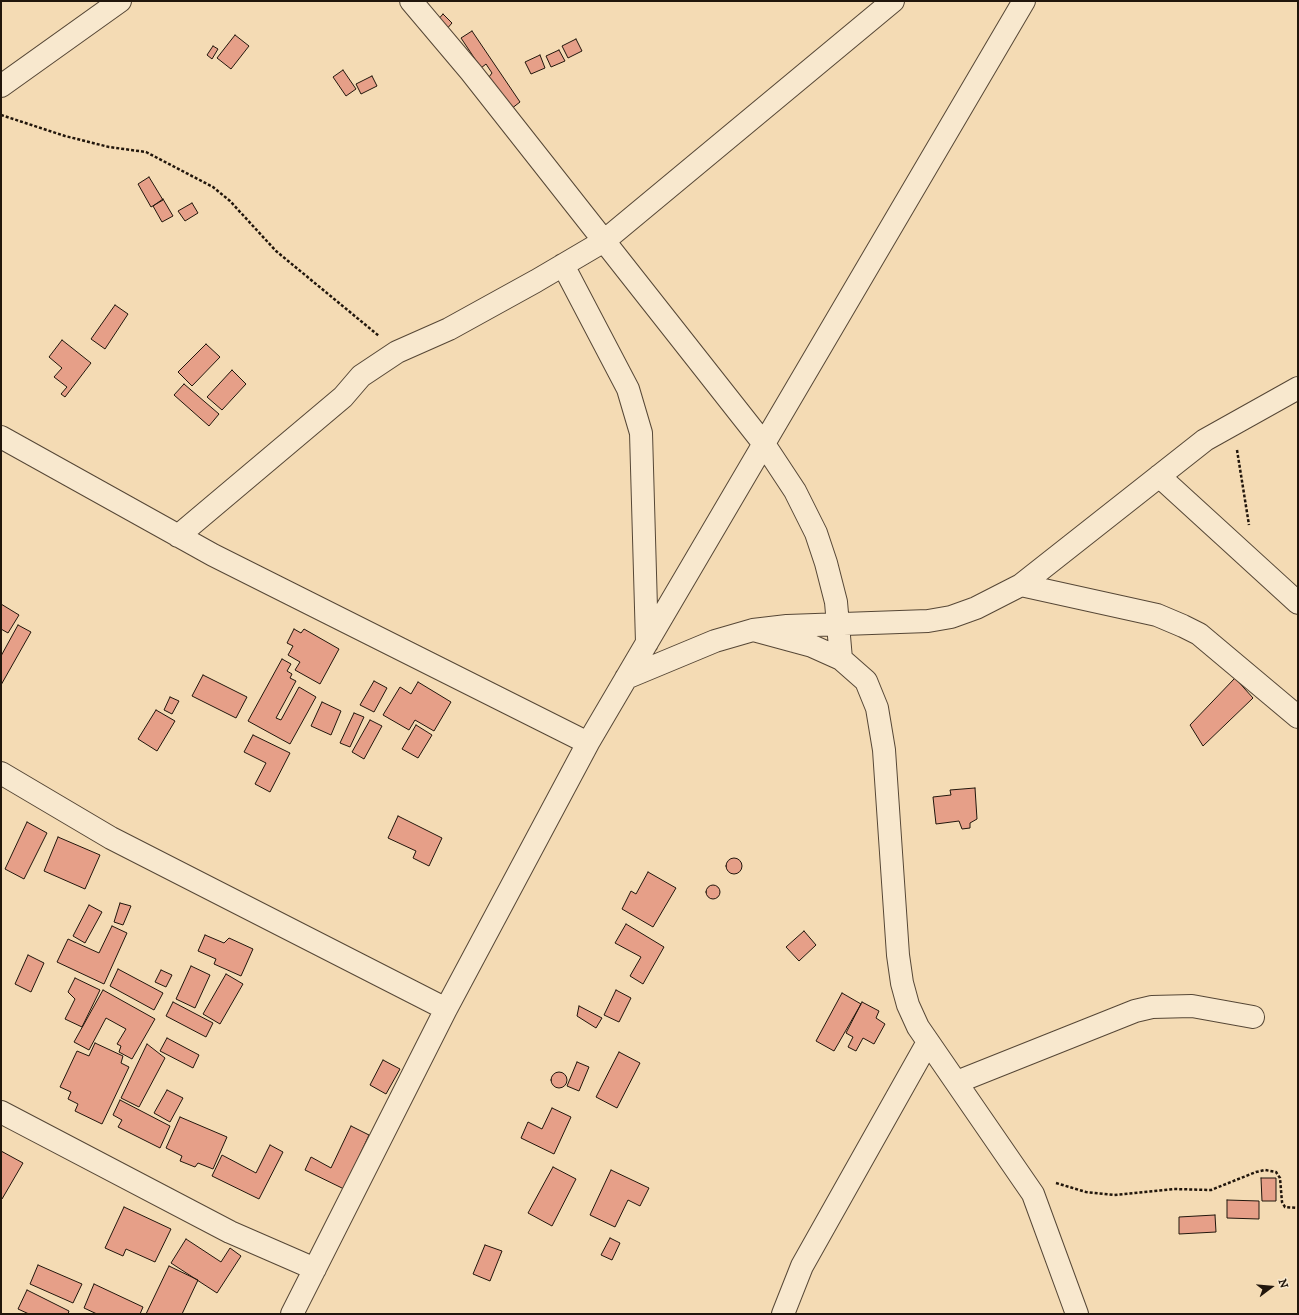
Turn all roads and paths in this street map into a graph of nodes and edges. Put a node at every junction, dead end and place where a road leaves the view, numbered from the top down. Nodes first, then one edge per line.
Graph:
1 (120, 1) edge
2 (411, 1) edge
3 (893, 1) edge
4 (1024, 1) edge
5 (1, 86) edge
6 (1, 115) edge
7 (604, 241) junction
8 (563, 265) junction
9 (397, 352) junction
10 (1298, 388) edge
11 (1233, 424) junction
12 (764, 444) junction
13 (4, 446) edge
14 (1159, 476) junction
15 (178, 536) junction
16 (1256, 564) junction
17 (1021, 585) junction
18 (1298, 603) edge
19 (839, 624) junction
20 (753, 630) junction
21 (648, 643) junction
22 (841, 659) junction
23 (626, 678) junction
24 (1298, 717) edge
25 (588, 743) junction
26 (1, 773) edge
27 (446, 1009) junction
28 (1253, 1017) dead end
29 (928, 1042) junction
30 (957, 1082) junction
31 (1, 1112) edge
32 (1053, 1182) dead end
33 (1298, 1208) edge
34 (315, 1269) junction
35 (292, 1314) edge
36 (783, 1314) edge
37 (1077, 1314) edge

1 - 5 street
2 - 7 street
3 - 7 street
4 - 12 street
6 - 9 path
7 - 8 street
7 - 12 street
8 - 9 street
8 - 21 street
9 - 15 street
10 - 11 street
11 - 14 street
11 - 16 path
12 - 19 street
12 - 21 street
13 - 15 street
14 - 16 street
14 - 17 street
15 - 25 street
16 - 18 street
17 - 19 street
17 - 24 street
19 - 20 street
19 - 22 street
20 - 22 street
20 - 23 street
21 - 23 street
22 - 29 street
23 - 25 street
25 - 27 street
26 - 27 street
27 - 34 street
28 - 30 street
29 - 30 street
29 - 36 street
30 - 37 street
31 - 34 street
32 - 33 path
34 - 35 street

